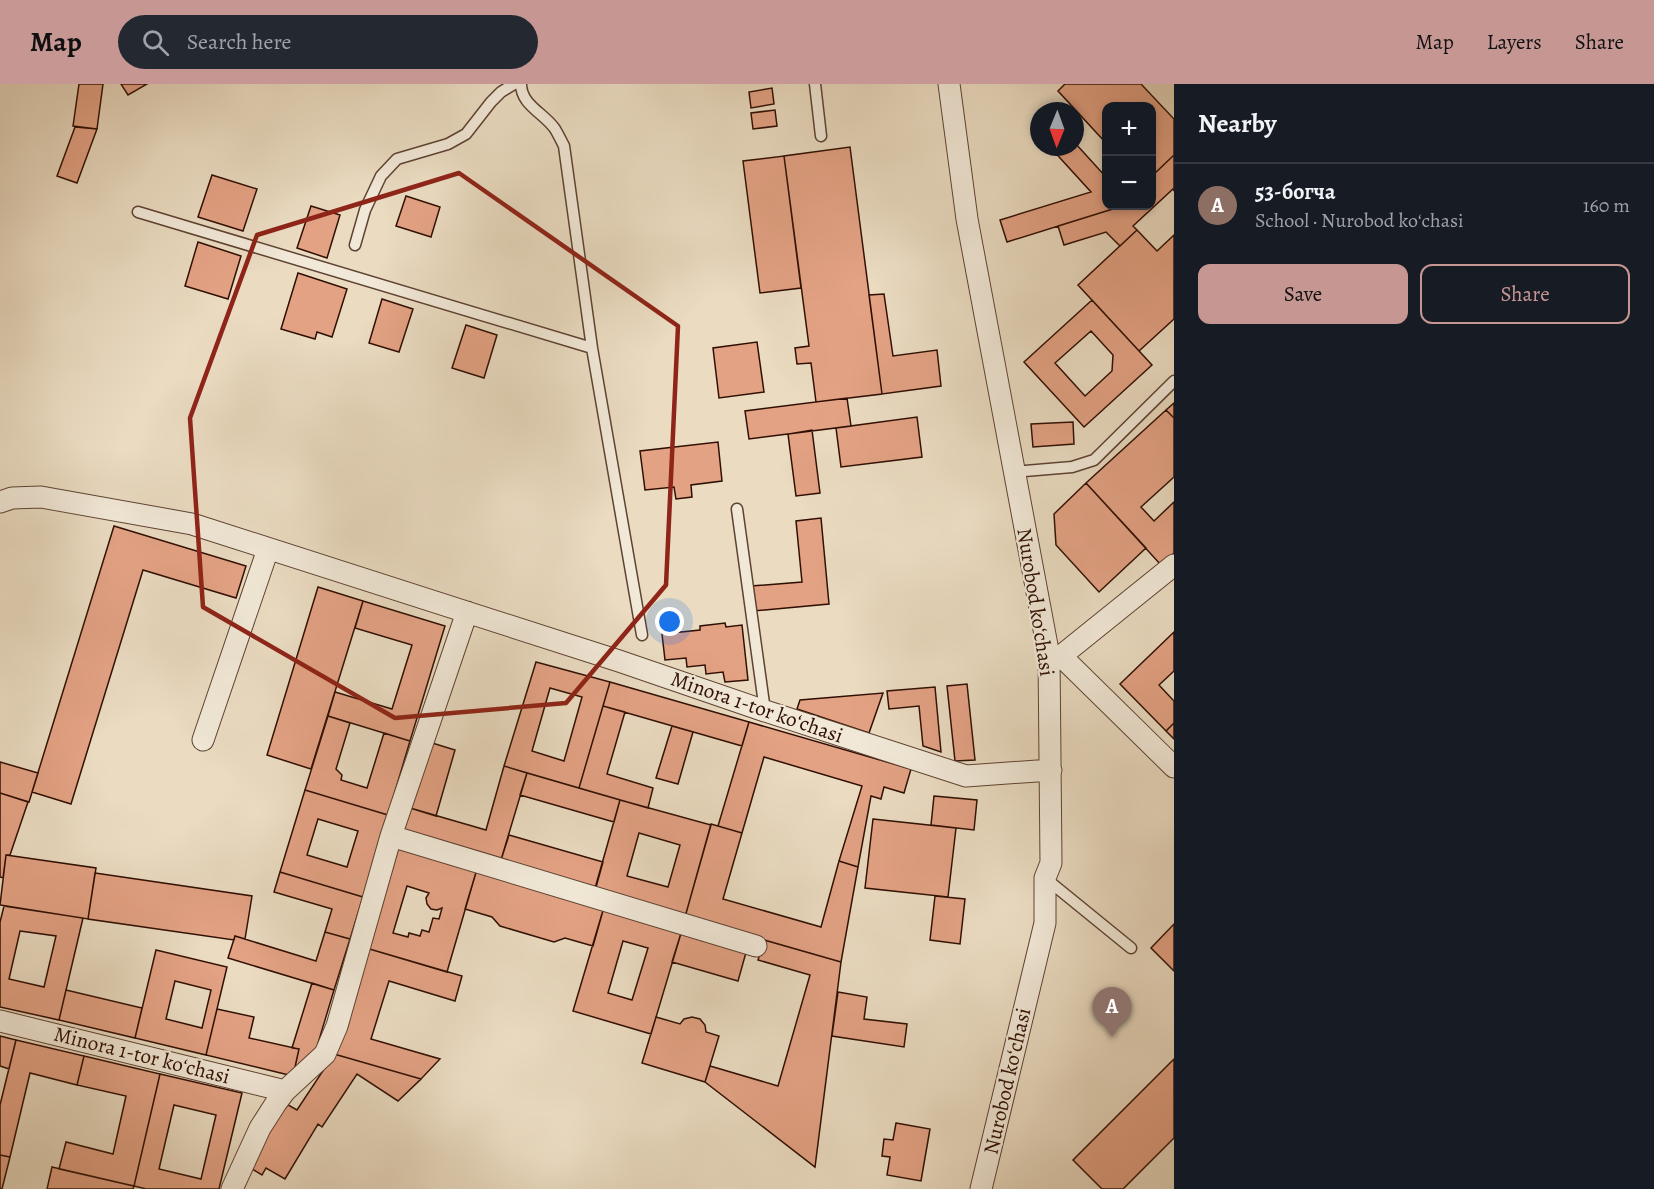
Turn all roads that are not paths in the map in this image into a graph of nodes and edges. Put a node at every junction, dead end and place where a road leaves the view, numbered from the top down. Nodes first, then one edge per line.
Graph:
1 (514, 84) edge
2 (522, 84) edge
3 (815, 84) edge
4 (949, 84) edge
5 (820, 136) dead end
6 (138, 212) dead end
7 (355, 245) dead end
8 (592, 348) junction
9 (1174, 381) edge
10 (1014, 472) junction
11 (0, 502) edge
12 (737, 509) dead end
13 (268, 549) junction
14 (1174, 566) edge
15 (467, 612) junction
16 (642, 635) dead end
17 (1055, 656) junction
18 (765, 711) junction
19 (203, 740) dead end
20 (1174, 767) edge
21 (1051, 770) junction
22 (391, 836) junction
23 (1045, 878) junction
24 (756, 946) dead end
25 (1131, 948) dead end
26 (0, 1021) edge
27 (285, 1090) junction
28 (232, 1189) edge
29 (981, 1189) edge

1 - 7 lane
2 - 8 lane
3 - 5 lane
4 - 10 street, Nurobod koʻchasi
6 - 8 lane
8 - 16 lane
9 - 10 lane
10 - 17 street, Nurobod koʻchasi
11 - 13 street, Minora 1-tor koʻchasi
12 - 18 lane
13 - 15 street, Minora 1-tor koʻchasi
13 - 19 street
14 - 17 street
15 - 18 street, Minora 1-tor koʻchasi
15 - 22 street
17 - 20 street
17 - 21 street, Nurobod koʻchasi
18 - 21 street, Minora 1-tor koʻchasi
21 - 23 street, Nurobod koʻchasi
22 - 24 street
22 - 27 street
23 - 25 lane
23 - 29 street, Nurobod koʻchasi
26 - 27 street, Minora 1-tor koʻchasi
27 - 28 street

